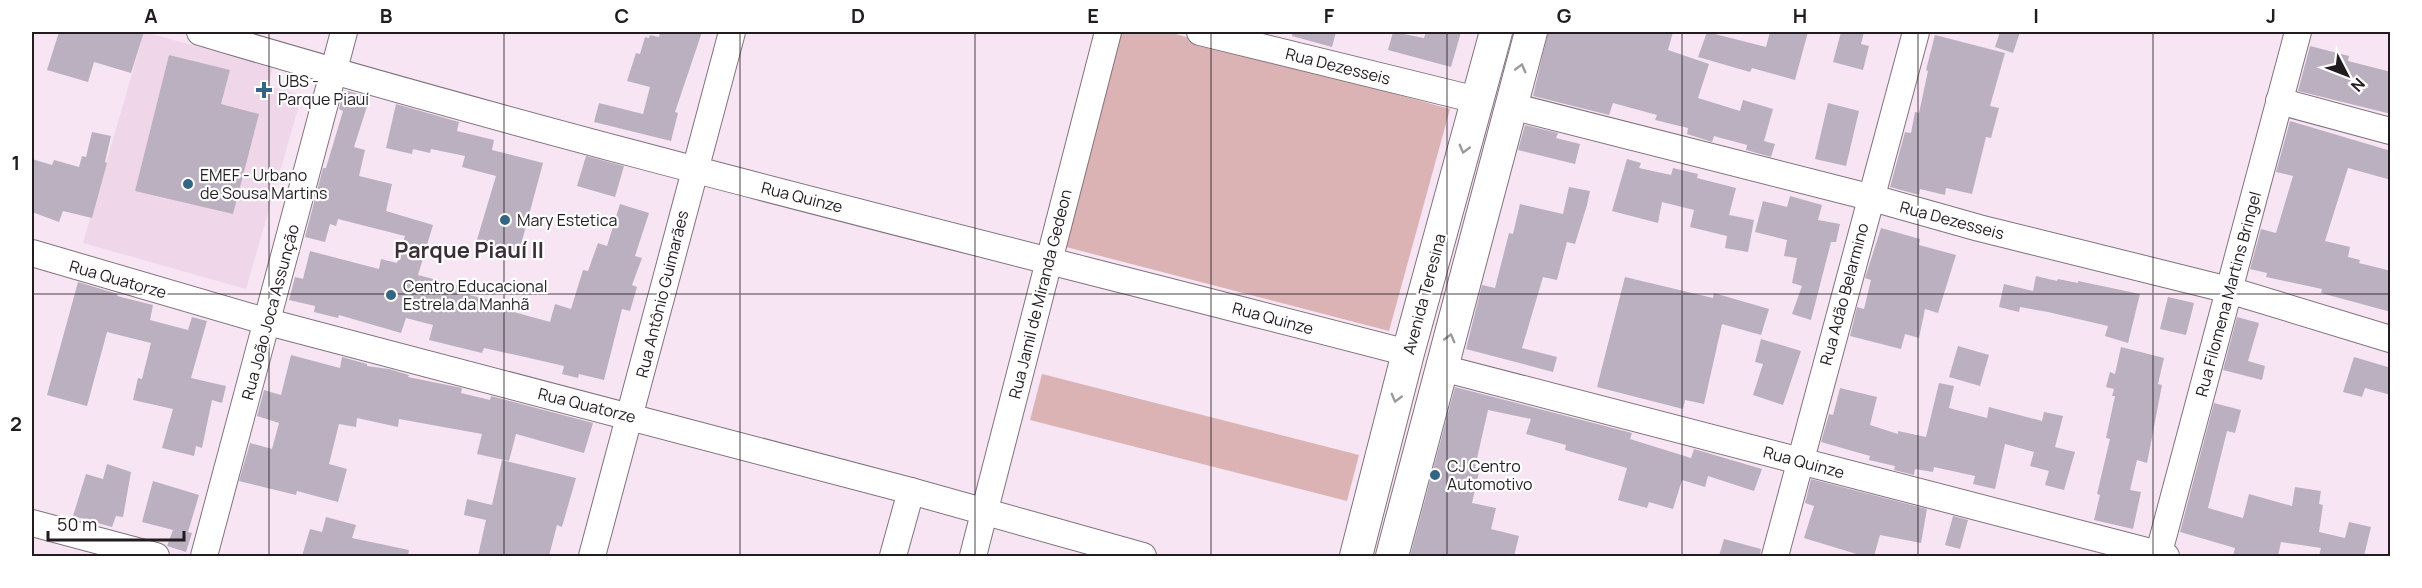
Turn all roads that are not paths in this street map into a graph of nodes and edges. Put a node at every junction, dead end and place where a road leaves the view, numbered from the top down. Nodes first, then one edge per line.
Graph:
1 (200, 32) edge
2 (344, 32) edge
3 (732, 32) edge
4 (1108, 32) edge
5 (1200, 32) edge
6 (1496, 32) edge
7 (1531, 32) edge
8 (1916, 32) edge
9 (2298, 32) edge
10 (333, 71) junction
11 (1477, 100) junction
12 (2279, 101) junction
13 (1511, 106) junction
14 (2391, 131) edge
15 (694, 170) junction
16 (1869, 197) junction
17 (32, 254) edge
18 (1049, 260) junction
19 (2229, 290) junction
20 (268, 322) junction
21 (2391, 339) edge
22 (1408, 353) junction
23 (1442, 368) junction
24 (631, 416) junction
25 (1800, 461) junction
26 (1379, 464) junction
27 (1414, 474) junction
28 (911, 491) junction
29 (984, 511) junction
30 (32, 523) edge
31 (156, 556) edge
32 (204, 556) edge
33 (592, 556) edge
34 (893, 556) edge
35 (973, 556) edge
36 (1143, 556) edge
37 (1356, 556) edge
38 (1392, 556) edge
39 (1775, 556) edge
40 (2161, 556) edge

1 - 10 street, Rua Quinze
2 - 10 street, Rua João Joca Assunção
3 - 15 street, Rua Antônio Guimarães
4 - 18 street, Rua Jamil de Miranda Gedeon
5 - 11 street, Rua Dezesseis
6 - 11 main road, Avenida Teresina
13 -> 7 main road
8 - 16 street, Rua Adão Belarmino
9 - 12 street, Rua Filomena Martins Bringel
10 - 15 street, Rua Quinze
10 - 20 street, Rua João Joca Assunção
11 -> 22 main road, Avenida Teresina
12 - 14 street
12 - 19 street, Rua Filomena Martins Bringel
13 - 16 street, Rua Dezesseis
23 -> 13 main road
15 - 18 street, Rua Quinze
15 - 24 street, Rua Antônio Guimarães
16 - 19 street, Rua Dezesseis
16 - 25 street, Rua Adão Belarmino
17 - 20 street, Rua Quatorze
18 - 22 street, Rua Quinze
18 - 29 street, Rua Jamil de Miranda Gedeon
19 - 21 street, Rua Dezesseis
19 - 40 street, Rua Filomena Martins Bringel
20 - 24 street, Rua Quatorze
20 - 32 street, Rua João Joca Assunção
22 -> 26 main road, Avenida Teresina
23 - 25 street, Rua Quinze
23 - 27 main road
24 - 28 street, Rua Quatorze
24 - 33 street, Rua Antônio Guimarães
25 - 39 street, Rua Adão Belarmino
25 - 40 street, Rua Quinze
26 - 27 main road
26 - 37 main road, Avenida Teresina
27 - 38 main road
28 - 29 street, Rua Quatorze
28 - 34 street
29 - 35 street, Rua Jamil de Miranda Gedeon
29 - 36 street, Rua Quatorze
30 - 31 street

